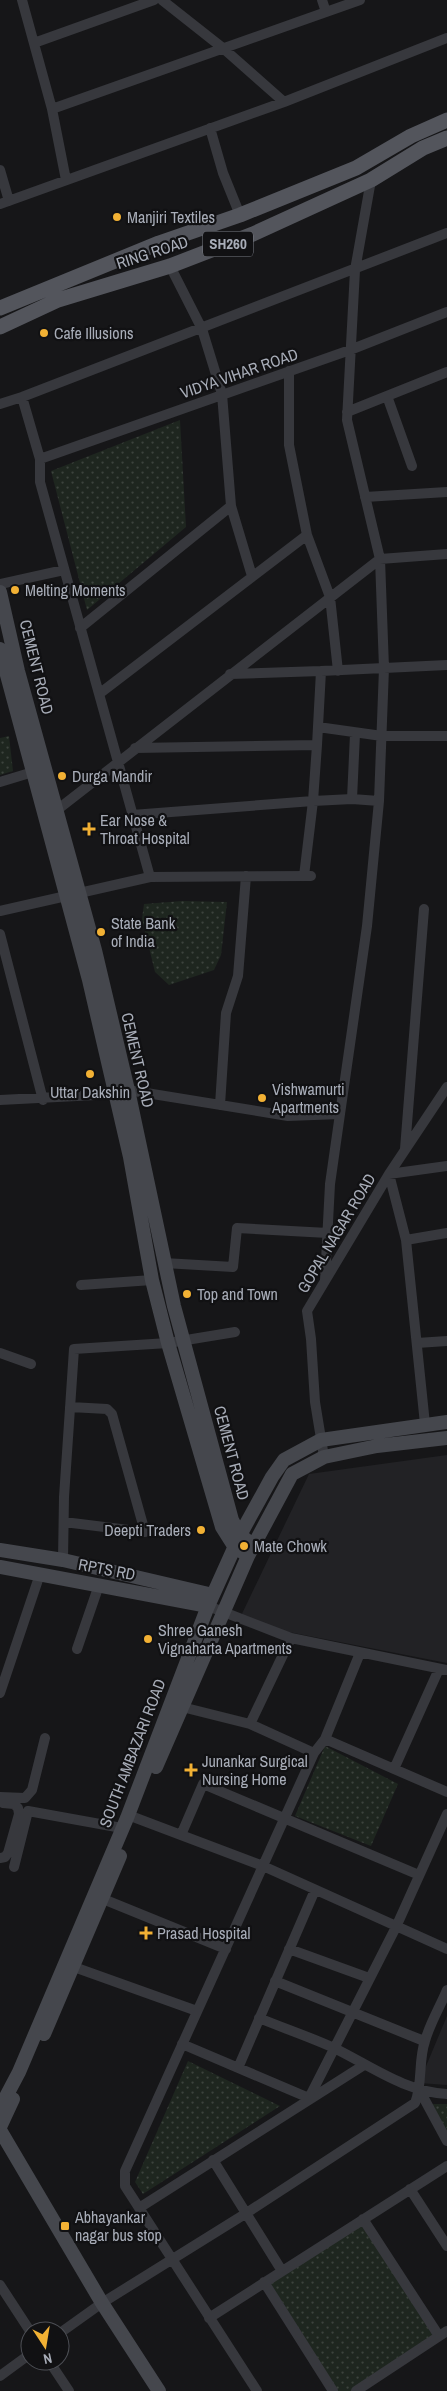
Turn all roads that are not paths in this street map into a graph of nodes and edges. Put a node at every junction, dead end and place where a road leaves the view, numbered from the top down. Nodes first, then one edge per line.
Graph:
1 (22, 0) edge
2 (154, 0) edge
3 (162, 0) edge
4 (322, 0) edge
5 (360, 0) edge
6 (326, 12) junction
7 (447, 38) edge
8 (34, 43) junction
9 (224, 49) junction
10 (284, 102) junction
11 (52, 109) junction
12 (447, 120) edge
13 (210, 128) junction
14 (447, 138) edge
15 (0, 170) edge
16 (66, 180) junction
17 (371, 180) junction
18 (4, 202) edge
19 (240, 215) junction
20 (447, 233) edge
21 (170, 266) junction
22 (355, 270) junction
23 (0, 308) edge
24 (447, 312) edge
25 (0, 327) edge
26 (202, 329) junction
27 (350, 350) junction
28 (290, 371) junction
29 (446, 374) edge
30 (222, 394) junction
31 (387, 396) junction
32 (22, 397) junction
33 (0, 404) edge
34 (347, 412) junction
35 (40, 459) junction
36 (412, 466) dead end
37 (447, 492) edge
38 (365, 497) junction
39 (231, 506) junction
40 (307, 534) junction
41 (447, 554) edge
42 (380, 559) junction
43 (64, 570) junction
44 (252, 576) junction
45 (0, 584) edge
46 (0, 592) edge
47 (330, 597) junction
48 (80, 628) junction
49 (0, 649) edge
50 (447, 665) edge
51 (384, 668) junction
52 (338, 670) junction
53 (321, 671) junction
54 (230, 674) junction
55 (99, 694) junction
56 (318, 727) junction
57 (355, 734) junction
58 (382, 736) junction
59 (447, 736) edge
60 (317, 745) junction
61 (135, 748) junction
62 (118, 761) junction
63 (33, 772) junction
64 (0, 782) edge
65 (352, 798) junction
66 (313, 801) junction
67 (379, 801) junction
68 (57, 810) junction
69 (132, 815) junction
70 (246, 876) junction
71 (150, 877) junction
72 (72, 894) junction
73 (424, 908) dead end
74 (0, 911) edge
75 (0, 934) edge
76 (121, 1092) junction
77 (445, 1093) edge
78 (0, 1100) edge
79 (43, 1100) junction
80 (220, 1105) junction
81 (340, 1114) junction
82 (405, 1150) junction
83 (447, 1166) edge
84 (389, 1174) junction
85 (328, 1233) junction
86 (447, 1233) edge
87 (406, 1240) junction
88 (164, 1263) junction
89 (152, 1280) junction
90 (325, 1280) junction
91 (81, 1284) dead end
92 (235, 1332) dead end
93 (183, 1341) junction
94 (447, 1342) edge
95 (168, 1343) junction
96 (417, 1343) junction
97 (0, 1353) edge
98 (31, 1364) dead end
99 (70, 1407) junction
100 (447, 1422) edge
101 (425, 1424) junction
102 (447, 1438) edge
103 (321, 1440) junction
104 (324, 1457) junction
105 (64, 1522) junction
106 (237, 1540) junction
107 (0, 1550) edge
108 (250, 1550) junction
109 (63, 1560) junction
110 (0, 1567) edge
111 (40, 1574) junction
112 (99, 1585) junction
113 (210, 1601) junction
114 (224, 1611) junction
115 (291, 1638) junction
116 (77, 1650) dead end
117 (360, 1653) junction
118 (443, 1669) edge
119 (1, 1687) edge
120 (182, 1707) junction
121 (250, 1724) junction
122 (45, 1738) dead end
123 (325, 1739) junction
124 (314, 1753) junction
125 (394, 1769) junction
126 (447, 1792) edge
127 (0, 1798) edge
128 (0, 1803) edge
129 (447, 1814) edge
130 (132, 1816) junction
131 (285, 1817) junction
132 (122, 1828) junction
133 (181, 1835) junction
134 (0, 1858) edge
135 (263, 1866) junction
136 (14, 1867) dead end
137 (420, 1875) junction
138 (315, 1890) junction
139 (104, 1899) junction
140 (396, 1927) junction
141 (447, 1948) edge
142 (226, 1949) junction
143 (289, 1949) junction
144 (74, 1967) junction
145 (369, 1978) junction
146 (275, 1981) junction
147 (447, 1990) edge
148 (197, 2011) junction
149 (353, 2011) junction
150 (259, 2018) junction
151 (424, 2041) junction
152 (182, 2044) junction
153 (334, 2048) junction
154 (364, 2065) junction
155 (238, 2068) junction
156 (420, 2091) junction
157 (447, 2094) edge
158 (309, 2098) junction
159 (0, 2108) edge
160 (0, 2129) edge
161 (447, 2141) edge
162 (213, 2160) junction
163 (447, 2166) edge
164 (410, 2189) junction
165 (139, 2208) junction
166 (245, 2214) junction
167 (363, 2219) junction
168 (447, 2246) edge
169 (171, 2260) junction
170 (282, 2271) junction
171 (264, 2282) junction
172 (0, 2285) edge
173 (102, 2303) junction
174 (209, 2318) junction
175 (23, 2321) edge
176 (70, 2326) edge
177 (443, 2334) edge
178 (20, 2361) edge
179 (56, 2371) edge
180 (0, 2376) edge
181 (69, 2391) edge
182 (159, 2391) edge
183 (258, 2391) edge
184 (333, 2391) edge
185 (356, 2391) edge

1 - 8 street
2 - 8 street
3 - 9 street
4 - 6 street
5 - 6 street
6 - 9 street
7 - 10 street
8 - 11 street
9 - 10 street
9 - 11 street
10 - 13 street
11 - 16 street
12 - 19 main road, RING ROAD / SH260
13 - 16 street
13 - 19 street
14 - 17 main road, RING ROAD / SH260
15 - 18 street
16 - 18 street
17 - 21 main road, RING ROAD / SH260
17 - 22 street
19 - 23 main road, RING ROAD / SH260
20 - 22 street
21 - 25 main road, RING ROAD / SH260
21 - 26 street
22 - 26 street
22 - 27 street
24 - 27 street, VIDYA VIHAR ROAD
26 - 30 street
26 - 32 street
27 - 28 street, VIDYA VIHAR ROAD
27 - 34 street
28 - 30 street, VIDYA VIHAR ROAD
28 - 40 street
29 - 31 street
30 - 35 street, VIDYA VIHAR ROAD
30 - 39 street
31 - 34 street
31 - 36 street
32 - 33 street
32 - 35 street
34 - 38 street
35 - 43 street
37 - 38 street
38 - 42 street
39 - 44 street
39 - 48 street
40 - 44 street
40 - 47 street
41 - 42 street
42 - 47 street
42 - 51 street
43 - 45 street
43 - 48 street
44 - 55 street
46 - 68 main road, CEMENT ROAD
47 - 52 street
47 - 54 street
48 - 55 street
49 - 63 main road, CEMENT ROAD
50 - 51 street
51 - 52 street
51 - 58 street
52 - 53 street
53 - 54 street
53 - 56 street
54 - 61 street
55 - 62 street
56 - 57 street
56 - 60 street
57 - 58 street
57 - 65 street
58 - 59 street
58 - 67 street
60 - 61 street
60 - 66 street
61 - 62 street
62 - 68 street
62 - 69 street
63 - 64 street
63 - 72 main road, CEMENT ROAD
65 - 66 street
65 - 67 street
66 - 69 street
66 - 70 street
67 - 81 street
68 - 72 main road, CEMENT ROAD
69 - 71 street
70 - 71 street
70 - 80 street
71 - 72 street
72 - 74 street
72 - 76 main road, CEMENT ROAD
73 - 82 street
75 - 79 street
76 - 79 street
76 - 80 street
76 - 88 main road, CEMENT ROAD
76 - 89 main road, CEMENT ROAD
77 - 82 street, GOPAL NAGAR ROAD
78 - 79 street
80 - 81 street
81 - 85 street
82 - 84 street, GOPAL NAGAR ROAD
83 - 84 street
84 - 87 street
84 - 90 street, GOPAL NAGAR ROAD
85 - 88 street
85 - 90 street
86 - 87 street
87 - 96 street
88 - 93 main road, CEMENT ROAD
89 - 91 street
89 - 95 main road, CEMENT ROAD
90 - 103 street, GOPAL NAGAR ROAD
92 - 93 street
93 - 95 street
93 - 106 main road, CEMENT ROAD
94 - 96 street
95 - 99 street
95 - 106 main road, CEMENT ROAD
96 - 101 street
97 - 98 street
99 - 105 street
99 - 105 street
100 - 101 main road, SOUTH AMBAZARI ROAD
101 - 103 main road, SOUTH AMBAZARI ROAD
102 - 104 main road, SOUTH AMBAZARI ROAD
103 - 104 street, GOPAL NAGAR ROAD
103 - 106 main road, SOUTH AMBAZARI ROAD
104 - 108 main road, SOUTH AMBAZARI ROAD
105 - 109 street
106 - 108 main road
106 - 113 main road, SOUTH AMBAZARI ROAD
107 - 109 main road
108 - 114 main road, SOUTH AMBAZARI ROAD
109 - 113 main road
110 - 111 main road, RPTS RD
111 - 112 main road, RPTS RD
111 - 119 street
112 - 113 main road, RPTS RD
112 - 116 street
113 - 114 street
113 - 130 main road, SOUTH AMBAZARI ROAD
114 - 115 street
114 - 120 main road, SOUTH AMBAZARI ROAD
115 - 117 street
115 - 121 street
117 - 118 street
117 - 123 street
118 - 125 street
120 - 121 street
120 - 130 main road, SOUTH AMBAZARI ROAD
121 - 124 street
122 - 127 street
123 - 124 street
123 - 125 street
124 - 131 street
125 - 126 street
128 - 134 street
129 - 137 street
130 - 132 main road, SOUTH AMBAZARI ROAD
130 - 133 street
130 - 139 main road, SOUTH AMBAZARI ROAD
131 - 133 street
131 - 135 street
131 - 137 street
132 - 136 street
132 - 159 main road, SOUTH AMBAZARI ROAD
133 - 135 street
135 - 138 street
135 - 142 street
137 - 140 street
138 - 140 street
138 - 143 street
139 - 142 street
139 - 144 main road, SOUTH AMBAZARI ROAD
140 - 141 street
140 - 145 street
142 - 148 street
143 - 145 street
143 - 146 street
144 - 148 street
144 - 160 main road, SOUTH AMBAZARI ROAD
145 - 149 street
146 - 149 street
146 - 150 street
147 - 151 street
148 - 152 street
149 - 151 street
149 - 153 street
150 - 153 street
150 - 155 street
151 - 156 street
152 - 155 street
152 - 165 street
153 - 154 street
153 - 158 street
154 - 156 street
154 - 158 street
155 - 158 street
156 - 157 street
156 - 161 street
156 - 166 street
158 - 162 street
160 - 173 main road
162 - 165 street
162 - 166 street
163 - 164 street
164 - 167 street
164 - 168 street
165 - 169 street
166 - 169 street
166 - 170 street
167 - 170 street
167 - 177 street
169 - 173 street
169 - 174 street
170 - 171 street
171 - 174 street
171 - 184 street
172 - 175 street
173 - 176 street
173 - 182 main road
174 - 183 street
177 - 185 street
178 - 180 street
179 - 181 street

